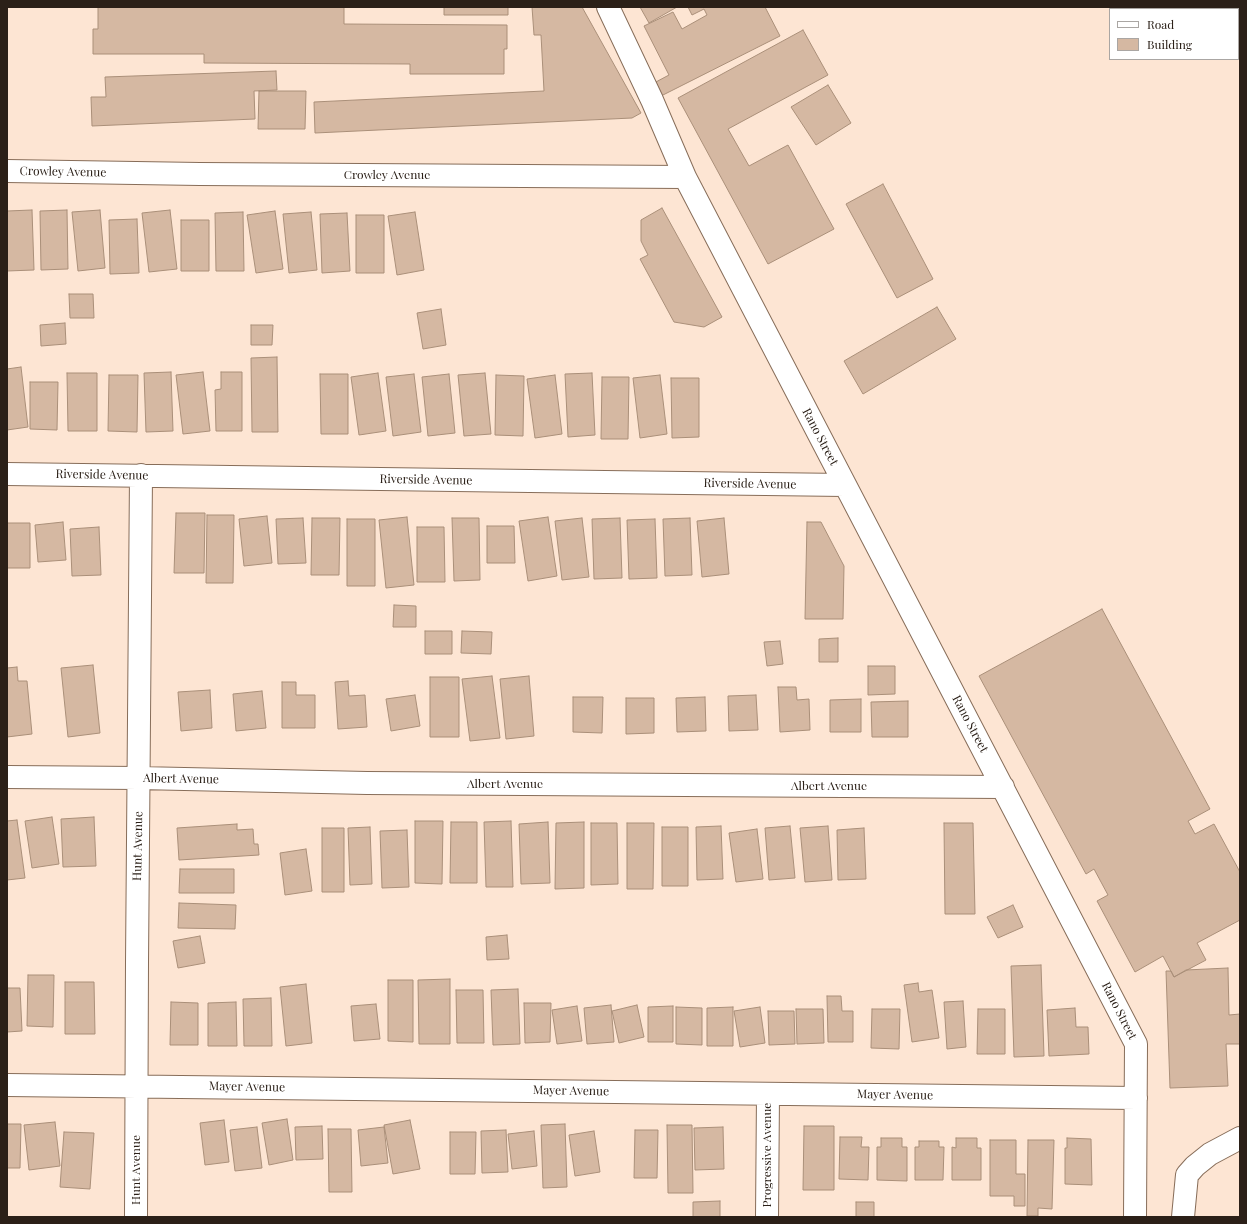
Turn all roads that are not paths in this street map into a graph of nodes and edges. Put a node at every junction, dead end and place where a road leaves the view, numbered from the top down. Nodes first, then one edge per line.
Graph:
1 (608, 7) edge
2 (7, 171) edge
3 (685, 177) junction
4 (7, 474) edge
5 (141, 475) junction
6 (845, 485) junction
7 (7, 777) edge
8 (139, 778) junction
9 (1003, 787) junction
10 (7, 1084) edge
11 (137, 1086) junction
12 (768, 1094) junction
13 (1136, 1098) junction
14 (1240, 1138) edge
15 (136, 1217) edge
16 (767, 1217) edge
17 (1135, 1217) edge
18 (1183, 1217) edge

1 - 3 street
2 - 3 street, Crowley Avenue
3 - 6 street, Rano Street
4 - 5 street, Riverside Avenue
5 - 6 street, Riverside Avenue
5 - 8 street, Hunt Avenue
6 - 9 street, Rano Street
7 - 8 street, Albert Avenue
8 - 9 street, Albert Avenue
8 - 11 street, Hunt Avenue
9 - 13 street, Rano Street
10 - 11 street, Mayer Avenue
11 - 12 street, Mayer Avenue
11 - 15 street, Hunt Avenue
12 - 13 street, Mayer Avenue
12 - 16 street, Progressive Avenue
13 - 17 street, Rano Street
14 - 18 street

